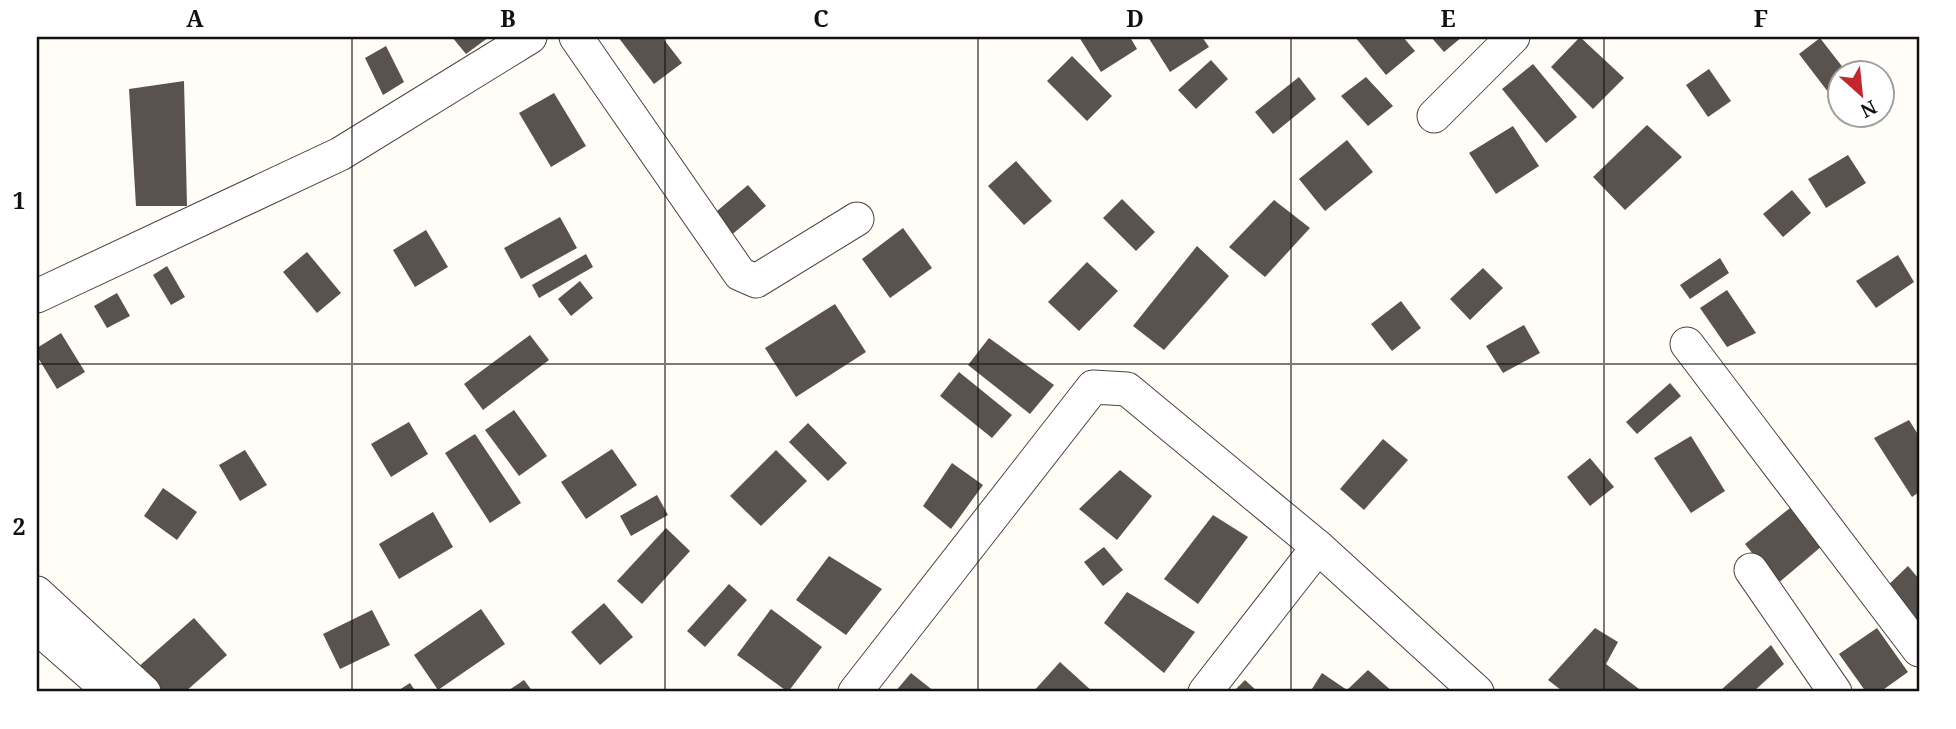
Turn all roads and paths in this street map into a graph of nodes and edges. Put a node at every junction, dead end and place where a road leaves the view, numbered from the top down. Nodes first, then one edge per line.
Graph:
1 (530, 37) edge
2 (576, 37) edge
3 (1513, 37) edge
4 (1434, 116) dead end
5 (857, 219) dead end
6 (37, 296) edge
7 (1687, 344) dead end
8 (1318, 547) junction
9 (1751, 570) dead end
10 (37, 593) edge
11 (37, 627) edge
12 (1919, 650) edge
13 (111, 692) edge
14 (144, 692) edge
15 (855, 692) edge
16 (1205, 692) edge
17 (1477, 692) edge
18 (1835, 692) edge

1 - 6 street
2 - 5 street
3 - 4 street
7 - 12 street
8 - 15 street
8 - 16 street
8 - 17 street
9 - 18 street
10 - 14 street
11 - 13 street

